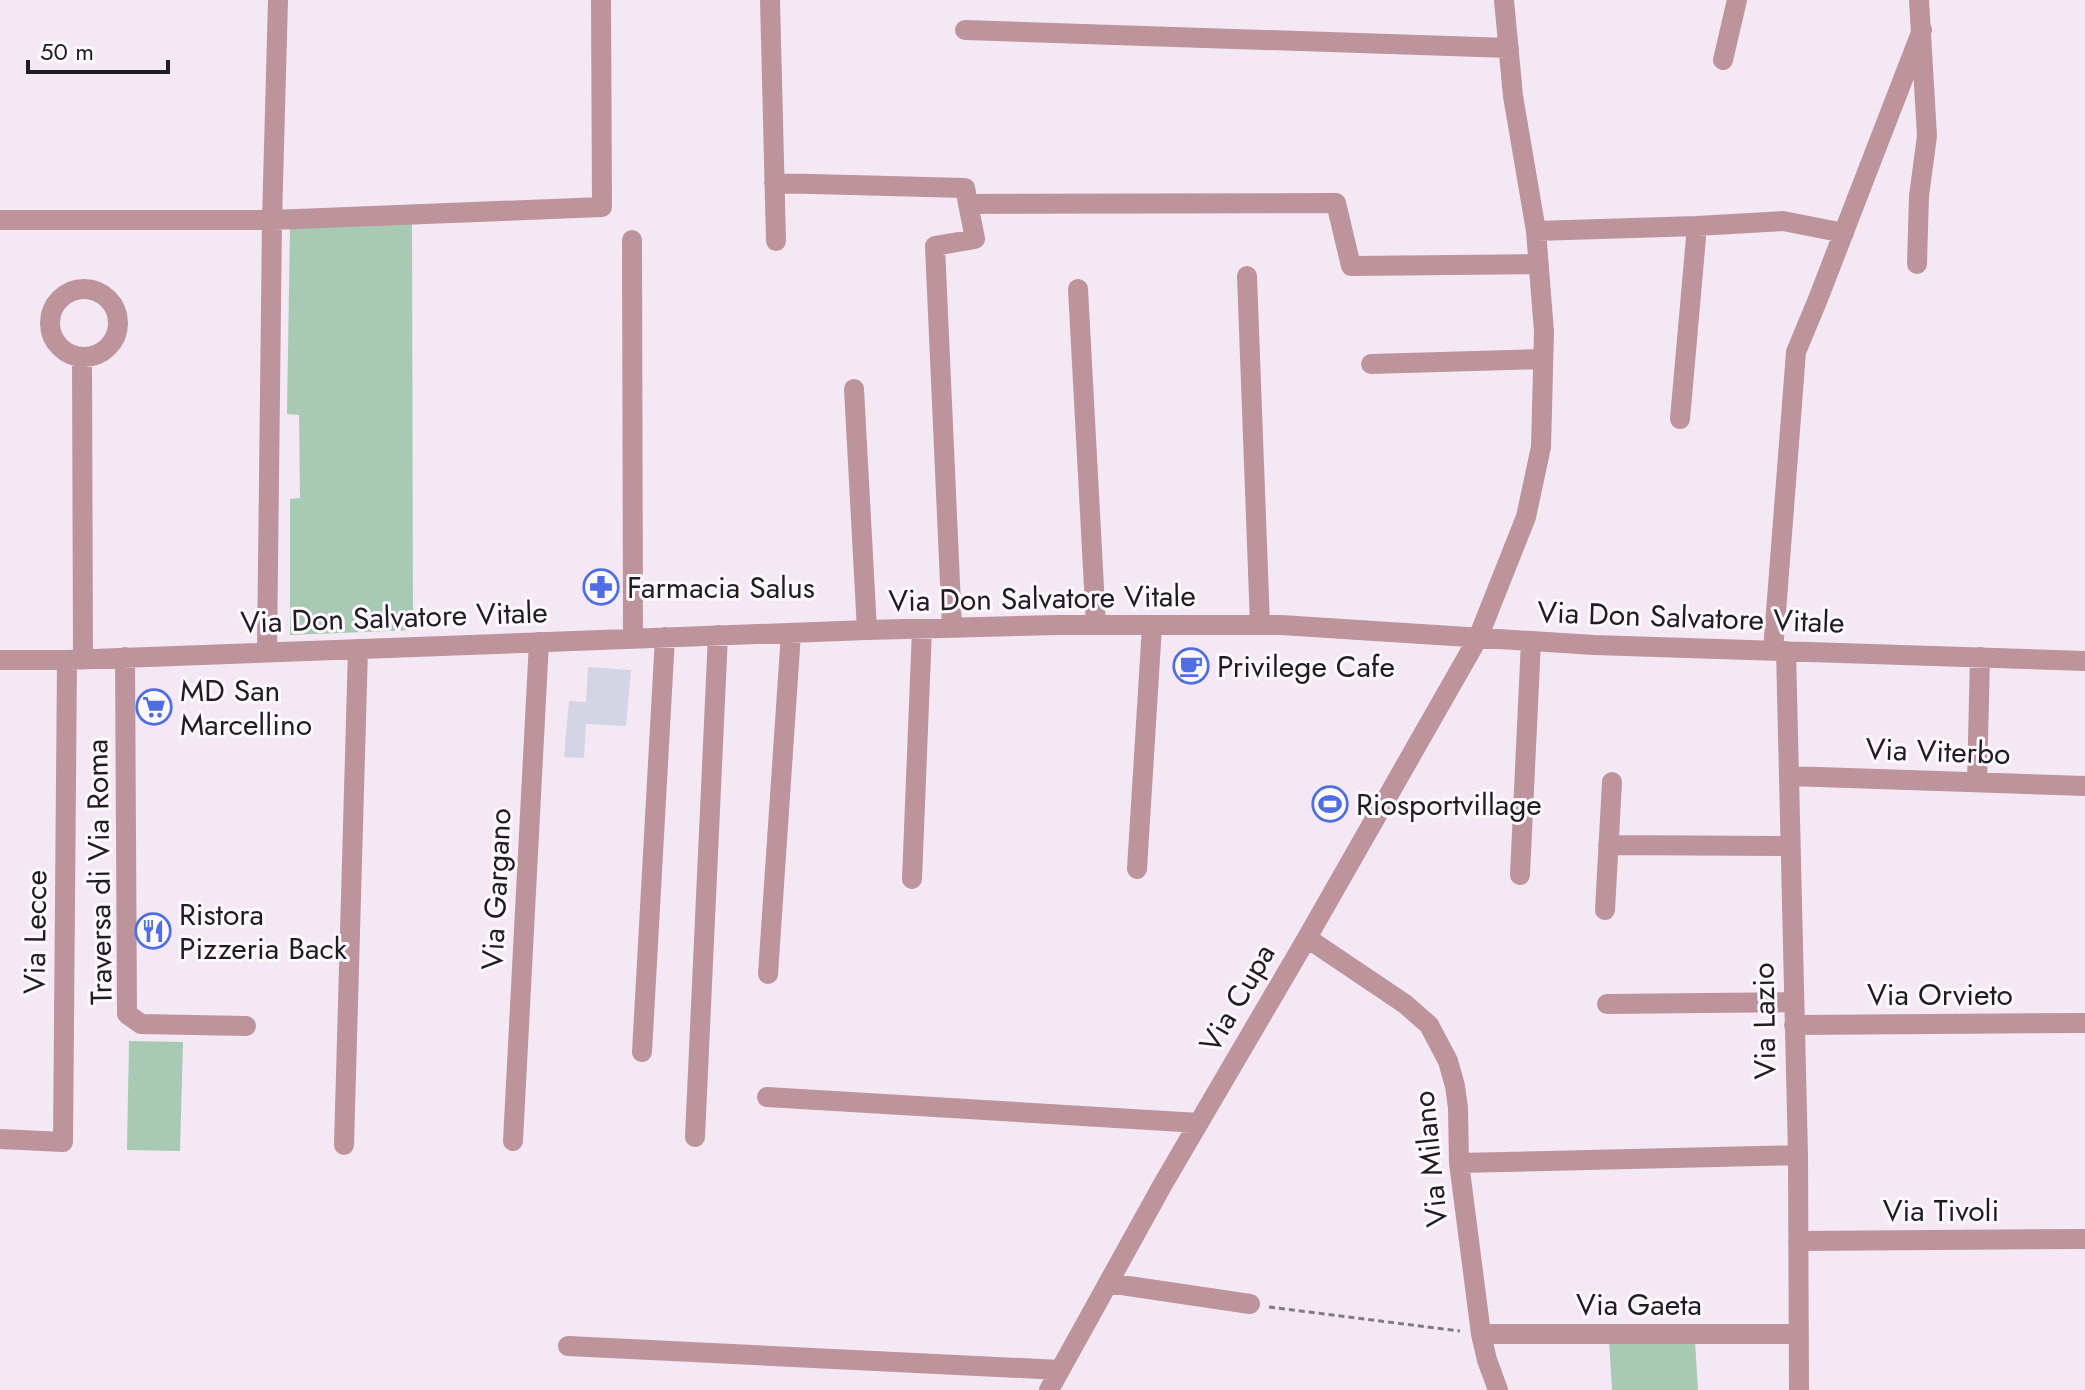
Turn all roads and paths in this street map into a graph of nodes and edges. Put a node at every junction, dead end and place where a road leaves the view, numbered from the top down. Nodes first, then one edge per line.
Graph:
1 (278, 0) edge
2 (601, 0) edge
3 (770, 0) edge
4 (1504, 0) edge
5 (1737, 0) edge
6 (1919, 0) edge
7 (965, 30) dead end
8 (1922, 30) junction
9 (1509, 48) junction
10 (1723, 60) dead end
11 (774, 183) junction
12 (968, 204) junction
13 (1, 220) edge
14 (272, 220) junction
15 (1697, 226) junction
16 (1536, 231) junction
17 (1844, 233) junction
18 (632, 240) dead end
19 (776, 241) dead end
20 (1539, 264) junction
21 (1917, 264) dead end
22 (1247, 276) dead end
23 (1078, 289) dead end
24 (82, 357) dead end
25 (1543, 359) junction
26 (1371, 364) dead end
27 (854, 389) dead end
28 (1680, 419) dead end
29 (1096, 625) junction
30 (1260, 625) junction
31 (1152, 626) junction
32 (952, 628) junction
33 (922, 629) junction
34 (867, 630) junction
35 (791, 633) junction
36 (718, 635) junction
37 (665, 637) junction
38 (633, 638) junction
39 (1478, 638) junction
40 (1531, 641) junction
41 (539, 642) junction
42 (358, 649) junction
43 (1779, 651) junction
44 (267, 652) junction
45 (125, 657) junction
46 (1980, 657) junction
47 (75, 659) junction
48 (0, 660) edge
49 (2085, 661) edge
50 (1789, 776) junction
51 (1612, 782) dead end
52 (1977, 782) junction
53 (2085, 786) edge
54 (1608, 845) junction
55 (1790, 846) junction
56 (1137, 869) dead end
57 (1520, 875) dead end
58 (912, 879) dead end
59 (1605, 910) dead end
60 (1307, 938) junction
61 (768, 974) dead end
62 (1794, 1002) junction
63 (1607, 1004) dead end
64 (2085, 1023) edge
65 (1794, 1025) junction
66 (246, 1026) dead end
67 (642, 1052) dead end
68 (767, 1097) dead end
69 (1199, 1123) junction
70 (695, 1137) dead end
71 (0, 1139) edge
72 (513, 1141) dead end
73 (344, 1145) dead end
74 (1798, 1155) junction
75 (1459, 1163) junction
76 (2085, 1239) edge
77 (1798, 1241) junction
78 (1108, 1283) junction
79 (1250, 1304) joint
80 (1481, 1334) junction
81 (1798, 1334) junction
82 (568, 1346) dead end
83 (1060, 1370) junction
84 (1049, 1390) edge
85 (1498, 1390) edge
86 (1799, 1390) edge

1 - 14 street
2 - 14 street
3 - 11 street
4 - 9 street, Via Cupa
5 - 10 street
6 - 8 street
7 - 9 street
8 - 17 street, Via Lazio
8 - 21 street
9 - 16 street, Via Cupa
11 - 12 street
11 - 19 street
12 - 20 street
12 - 32 street
13 - 14 street
14 - 44 street
15 - 16 street
15 - 17 street
15 - 28 street
16 - 20 street, Via Cupa
17 - 43 street, Via Lazio
18 - 38 street
20 - 25 street, Via Cupa
22 - 30 street
23 - 29 street
24 - 47 street
25 - 26 street
25 - 39 street, Via Cupa
27 - 34 street
29 - 31 street, Via Don Salvatore Vitale
29 - 32 street, Via Don Salvatore Vitale
30 - 31 street, Via Don Salvatore Vitale
30 - 39 street, Via Don Salvatore Vitale
31 - 56 street
32 - 33 street, Via Don Salvatore Vitale
33 - 34 street, Via Don Salvatore Vitale
33 - 58 street
34 - 35 street, Via Don Salvatore Vitale
35 - 36 street, Via Don Salvatore Vitale
35 - 61 street
36 - 37 street, Via Don Salvatore Vitale
36 - 70 street
37 - 38 street, Via Don Salvatore Vitale
37 - 67 street
38 - 41 street, Via Don Salvatore Vitale
39 - 40 street, Via Don Salvatore Vitale
39 - 60 street, Via Cupa
40 - 43 street, Via Don Salvatore Vitale
40 - 57 street
41 - 42 street, Via Don Salvatore Vitale
41 - 72 street, Via Gargano
42 - 44 street, Via Don Salvatore Vitale
42 - 73 street
43 - 46 street, Via Don Salvatore Vitale
43 - 50 street, Via Lazio
44 - 45 street, Via Don Salvatore Vitale
45 - 47 street, Via Don Salvatore Vitale
45 - 66 street, Traversa di Via Roma
46 - 49 street, Via Don Salvatore Vitale
46 - 52 street
47 - 48 street, Via Don Salvatore Vitale
47 - 71 street, Via Lecce
50 - 52 street, Via Viterbo
50 - 55 street, Via Lazio
51 - 54 street
52 - 53 street, Via Viterbo
54 - 55 street
54 - 59 street
55 - 62 street, Via Lazio
60 - 69 street, Via Cupa
60 - 75 street, Via Milano
62 - 63 street
62 - 65 street, Via Lazio
64 - 65 street, Via Orvieto
65 - 74 street, Via Lazio
68 - 69 street
69 - 78 street, Via Cupa
74 - 75 street
74 - 77 street, Via Lazio
75 - 80 street, Via Milano
76 - 77 street, Via Tivoli
77 - 81 street, Via Lazio
78 - 79 street
78 - 83 street, Via Cupa
79 - 80 path
80 - 81 street, Via Gaeta
80 - 85 street, Via Milano
81 - 86 street, Via Lazio
82 - 83 street
83 - 84 street, Via Cupa

